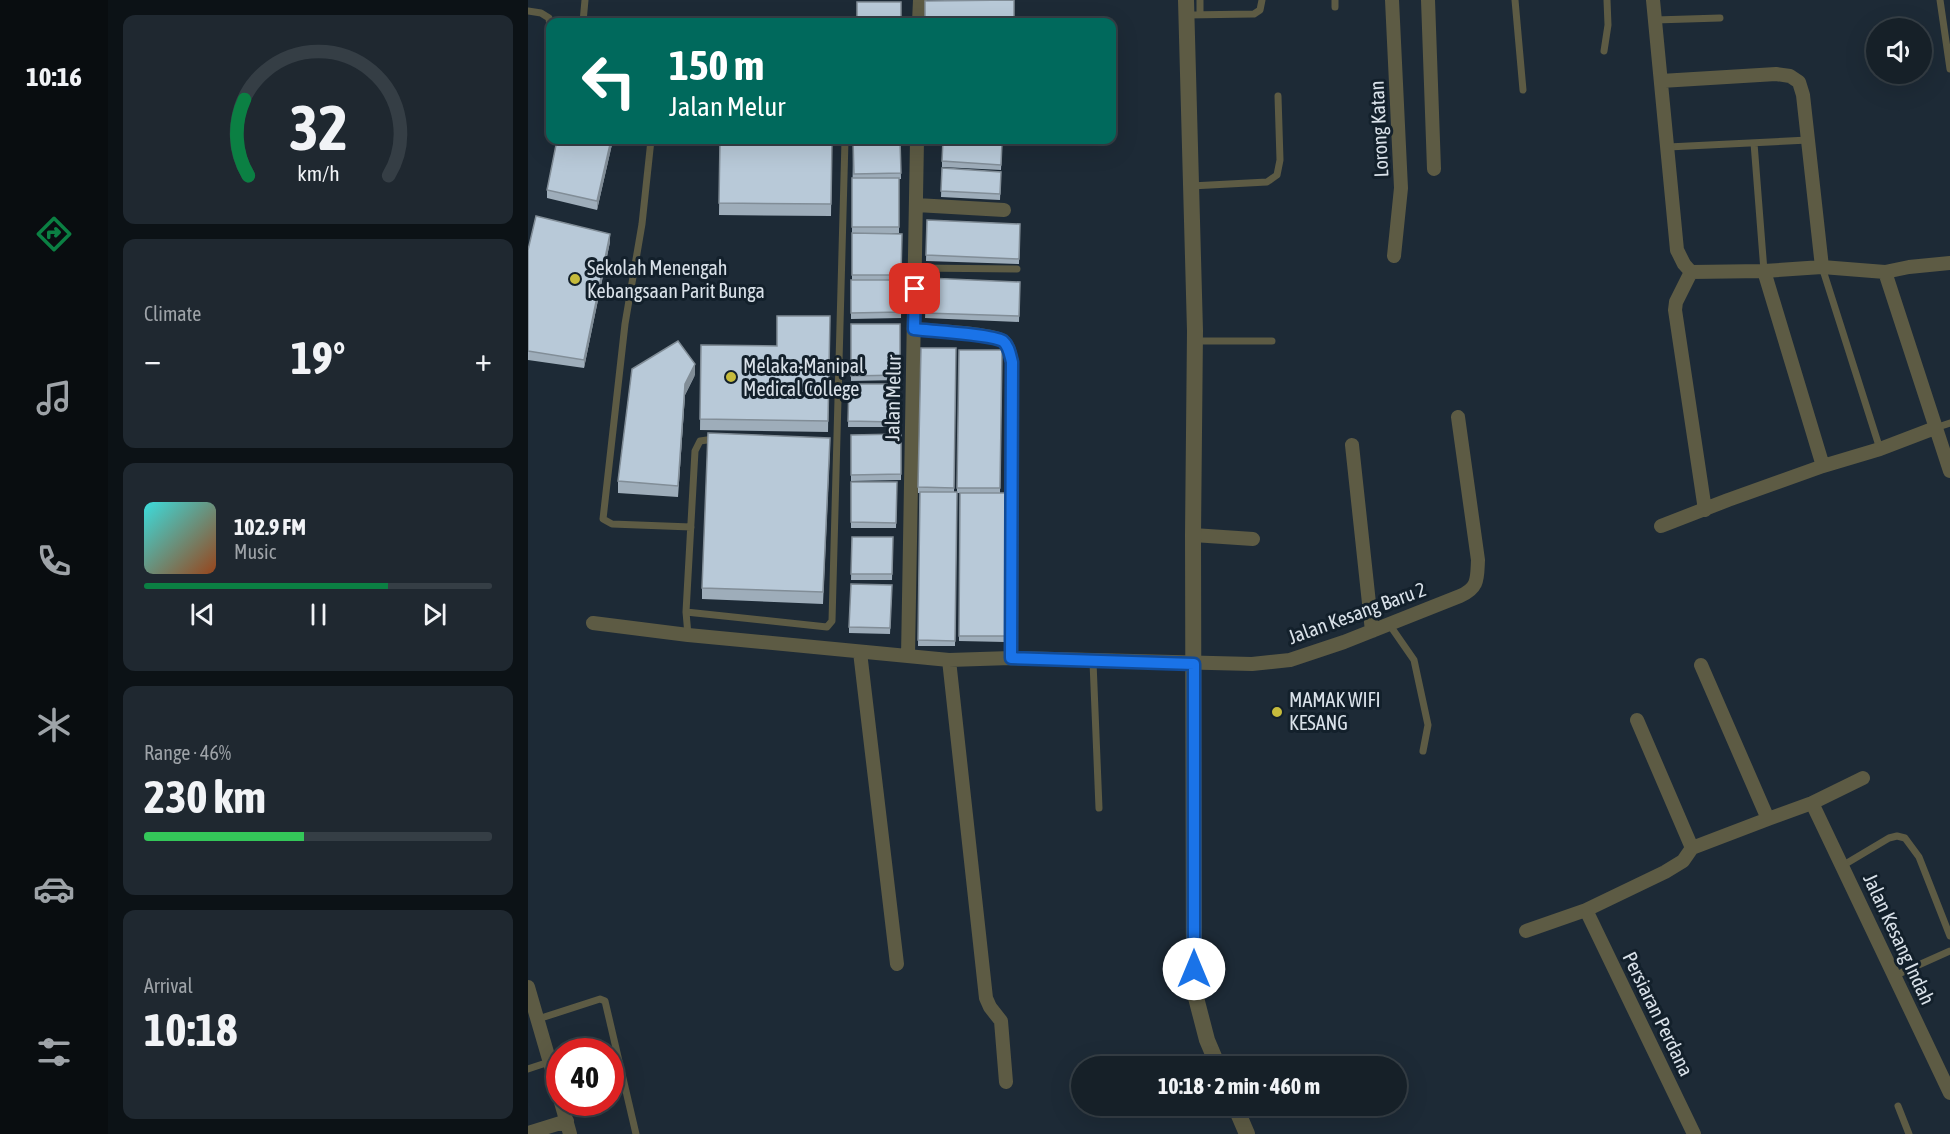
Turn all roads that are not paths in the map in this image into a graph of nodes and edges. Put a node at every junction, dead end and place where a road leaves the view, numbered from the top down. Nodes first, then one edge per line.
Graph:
1 (585, 0) edge
2 (920, 0) edge
3 (1200, 0) edge
4 (1262, 0) edge
5 (1392, 0) edge
6 (1428, 0) edge
7 (1515, 0) edge
8 (1607, 0) edge
9 (1653, 0) edge
10 (1940, 0) edge
11 (1191, 10) edge
12 (528, 11) edge
13 (549, 18) edge
14 (583, 18) edge
15 (919, 18) edge
16 (1720, 18) dead end
17 (1655, 20) junction
18 (1604, 51) dead end
19 (1950, 69) edge
20 (1661, 81) junction
21 (1523, 90) dead end
22 (1278, 96) dead end
23 (1808, 140) junction
24 (1754, 143) junction
25 (651, 144) edge
26 (845, 144) edge
27 (917, 144) edge
28 (1668, 147) junction
29 (1434, 169) dead end
30 (1191, 186) junction
31 (916, 205) junction
32 (1004, 210) dead end
33 (1394, 256) dead end
34 (1822, 267) junction
35 (1949, 267) edge
36 (915, 268) junction
37 (1017, 269) dead end
38 (1764, 271) junction
39 (1691, 272) junction
40 (1885, 272) junction
41 (914, 329) junction
42 (1272, 341) dead end
43 (1195, 342) junction
44 (1458, 417) dead end
45 (1950, 423) edge
46 (1935, 428) junction
47 (722, 439) edge
48 (825, 443) edge
49 (837, 443) junction
50 (1352, 445) dead end
51 (1880, 449) junction
52 (1823, 466) junction
53 (1950, 471) edge
54 (1705, 510) junction
55 (1661, 526) dead end
56 (691, 527) junction
57 (1193, 535) junction
58 (1253, 539) dead end
59 (686, 612) junction
60 (593, 623) dead end
61 (1389, 624) junction
62 (1372, 631) junction
63 (688, 635) junction
64 (860, 652) junction
65 (908, 656) junction
66 (1011, 658) junction
67 (949, 660) junction
68 (1093, 662) junction
69 (1194, 664) junction
70 (1701, 665) dead end
71 (1637, 720) dead end
72 (1423, 751) dead end
73 (1863, 778) dead end
74 (1812, 803) junction
75 (1099, 808) dead end
76 (1768, 819) junction
77 (1692, 848) junction
78 (1842, 866) junction
79 (1586, 910) junction
80 (1526, 931) dead end
81 (1950, 936) edge
82 (1950, 951) edge
83 (897, 964) dead end
84 (1894, 976) junction
85 (528, 987) edge
86 (531, 1002) edge
87 (538, 1019) junction
88 (546, 1050) edge
89 (1214, 1056) edge
90 (546, 1063) edge
91 (528, 1069) edge
92 (1006, 1082) dead end
93 (1950, 1093) edge
94 (1898, 1106) dead end
95 (1239, 1116) edge
96 (568, 1127) edge
97 (528, 1133) edge
98 (636, 1134) edge
99 (1247, 1134) edge
100 (1694, 1134) edge
101 (1909, 1134) edge

1 - 14 lane
2 - 15 street
3 - 11 lane
4 - 11 lane
5 - 33 street, Lorong Katan
6 - 29 street
7 - 21 lane
8 - 18 lane
9 - 17 street
10 - 19 lane
11 - 30 street
12 - 13 lane
16 - 17 lane
17 - 20 street
20 - 23 street
20 - 28 street
22 - 30 lane
23 - 24 lane
23 - 34 street
24 - 28 lane
24 - 38 lane
25 - 56 lane
26 - 49 lane
27 - 31 street, Jalan Melur
28 - 39 street
30 - 43 street
31 - 32 street
31 - 36 street, Jalan Melur
34 - 38 street
34 - 40 street
34 - 51 lane
35 - 40 street
36 - 37 lane
36 - 41 street, Jalan Melur
38 - 39 street
38 - 52 street
39 - 54 street
40 - 46 street
41 - 65 street, Jalan Melur
41 - 66 street
42 - 43 lane
43 - 57 street
44 - 61 street, Jalan Kesang Baru 2
45 - 46 lane
46 - 51 street
46 - 53 street
47 - 56 lane
48 - 49 lane
49 - 59 lane
50 - 62 street
51 - 52 street
52 - 54 street
54 - 55 street
56 - 59 lane
57 - 58 street
57 - 69 street
59 - 63 lane
60 - 63 street
61 - 62 street, Jalan Kesang Baru 2
61 - 72 lane
62 - 69 street, Jalan Kesang Baru 2
63 - 64 street
64 - 65 street
64 - 83 street
65 - 67 street
66 - 67 street
66 - 68 street
67 - 92 street
68 - 69 street
68 - 75 lane
69 - 89 street
70 - 76 street
71 - 77 street
73 - 74 street
74 - 76 street
74 - 78 street, Jalan Kesang Indah
76 - 77 street
77 - 79 street
78 - 81 lane
78 - 84 street, Jalan Kesang Indah
79 - 80 street
79 - 100 street, Persiaran Perdana
82 - 84 lane
84 - 93 street, Jalan Kesang Indah
85 - 86 street
86 - 87 street
87 - 88 street
87 - 98 lane
90 - 91 lane
94 - 101 lane
95 - 99 street
96 - 97 street

